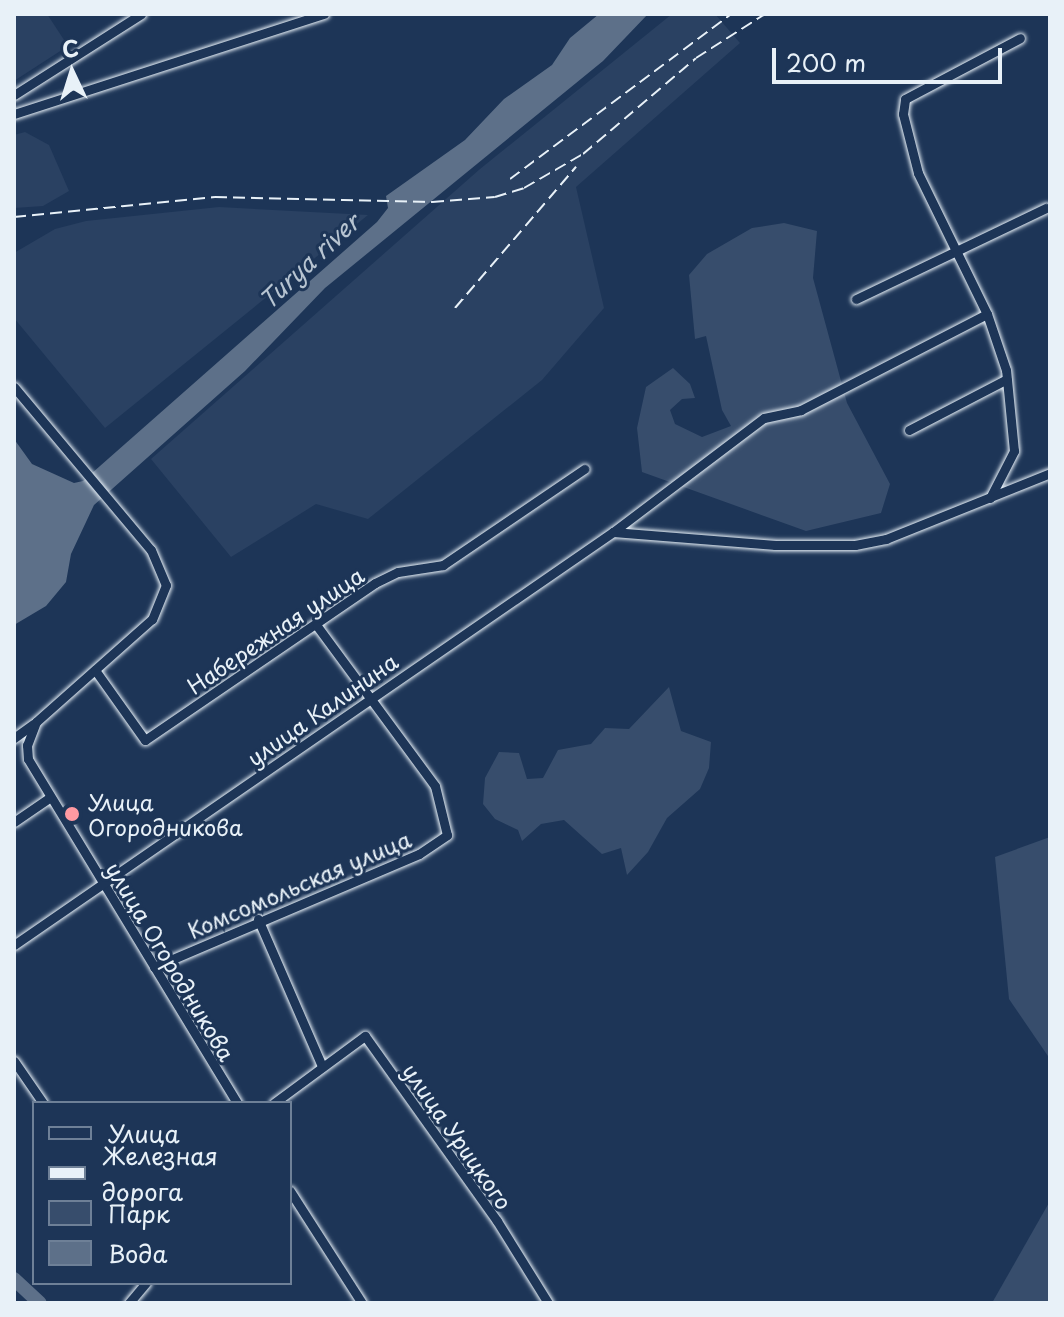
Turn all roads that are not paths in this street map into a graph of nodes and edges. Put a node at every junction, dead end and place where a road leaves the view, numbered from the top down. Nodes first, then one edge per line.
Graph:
1 (141, 14) edge
2 (324, 14) edge
3 (1020, 38) dead end
4 (15, 95) edge
5 (14, 114) edge
6 (1046, 208) dead end
7 (956, 250) junction
8 (856, 299) dead end
9 (987, 314) junction
10 (1007, 379) junction
11 (14, 387) edge
12 (909, 430) dead end
13 (584, 469) dead end
14 (1050, 473) edge
15 (990, 498) junction
16 (613, 532) junction
17 (317, 626) junction
18 (95, 670) junction
19 (367, 699) junction
20 (36, 722) junction
21 (14, 738) edge
22 (49, 798) junction
23 (14, 822) edge
24 (103, 883) junction
25 (258, 919) junction
26 (14, 945) edge
27 (154, 967) junction
28 (14, 1061) edge
29 (322, 1066) junction
30 (42, 1101) edge
31 (236, 1101) edge
32 (277, 1101) edge
33 (292, 1194) edge
34 (144, 1285) edge
35 (129, 1303) edge
36 (362, 1303) edge
37 (548, 1303) edge

1 - 4 street
2 - 5 street
3 - 7 street
6 - 7 street
7 - 8 street
7 - 9 street
9 - 10 street
9 - 16 street, улица Калинина
10 - 12 street
10 - 15 street
11 - 18 street
13 - 17 street, Набережная улица
14 - 15 street
15 - 16 street
16 - 19 street, улица Калинина
17 - 18 street, Набережная улица
17 - 19 street, Комсомольская улица
18 - 20 street
19 - 24 street, улица Калинина
19 - 25 street, Комсомольская улица
20 - 21 street
20 - 22 street, улица Огородникова
22 - 23 street
22 - 24 street, улица Огородникова
24 - 26 street, улица Калинина
24 - 27 street, улица Огородникова
25 - 27 street, Комсомольская улица
25 - 29 street
27 - 31 street, улица Огородникова
28 - 30 street
29 - 32 street, улица Урицкого
29 - 37 street, улица Урицкого
33 - 36 street
34 - 35 street

